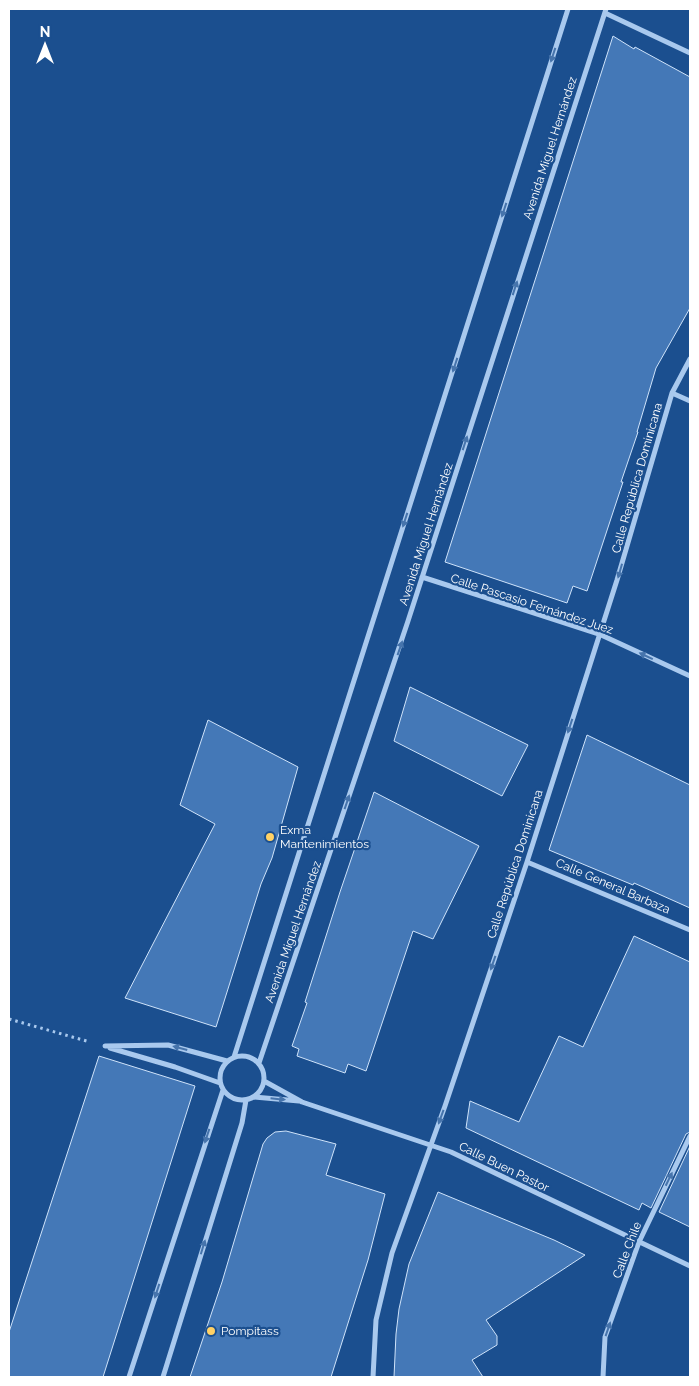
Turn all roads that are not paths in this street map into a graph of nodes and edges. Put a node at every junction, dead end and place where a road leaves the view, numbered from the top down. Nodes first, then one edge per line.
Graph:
1 (568, 9) edge
2 (605, 11) edge
3 (690, 53) edge
4 (690, 359) edge
5 (672, 393) junction
6 (690, 401) edge
7 (422, 577) junction
8 (599, 634) junction
9 (690, 676) edge
10 (527, 862) junction
11 (690, 930) edge
12 (234, 1057) junction
13 (227, 1061) junction
14 (259, 1063) junction
15 (264, 1081) junction
16 (220, 1083) junction
17 (223, 1090) junction
18 (254, 1097) junction
19 (246, 1100) junction
20 (302, 1102) junction
21 (690, 1136) edge
22 (432, 1145) junction
23 (638, 1242) junction
24 (690, 1266) edge
25 (129, 1377) edge
26 (163, 1377) edge
27 (373, 1377) edge
28 (603, 1377) edge

1 -> 12 street, Avenida Miguel Hernández
2 - 3 street
7 -> 2 street, Avenida Miguel Hernández
4 - 5 street, Calle República Dominicana
5 - 6 street
5 -> 8 street, Calle República Dominicana
7 - 8 street, Calle Pascasio Fernández Juez
14 -> 7 street, Avenida Miguel Hernández
9 -> 8 street, Calle Pascasio Fernández Juez
8 -> 10 street, Calle República Dominicana
10 - 11 street, Calle General Barbaza
10 -> 22 street, Calle República Dominicana
12 - 13 street
12 - 14 street
13 - 16 street
13 -> 16 street
14 - 15 street
15 - 18 street
15 - 20 street, Calle Buen Pastor
16 - 17 street
17 - 19 street
17 -> 25 street
18 - 19 street
18 -> 20 street, Calle Buen Pastor
26 -> 19 street
20 - 22 street, Calle Buen Pastor
23 -> 21 street, Calle Chile
22 - 23 street, Calle Buen Pastor
22 - 27 street, Calle República Dominicana
23 - 24 street, Calle Buen Pastor
28 -> 23 street, Calle Chile

